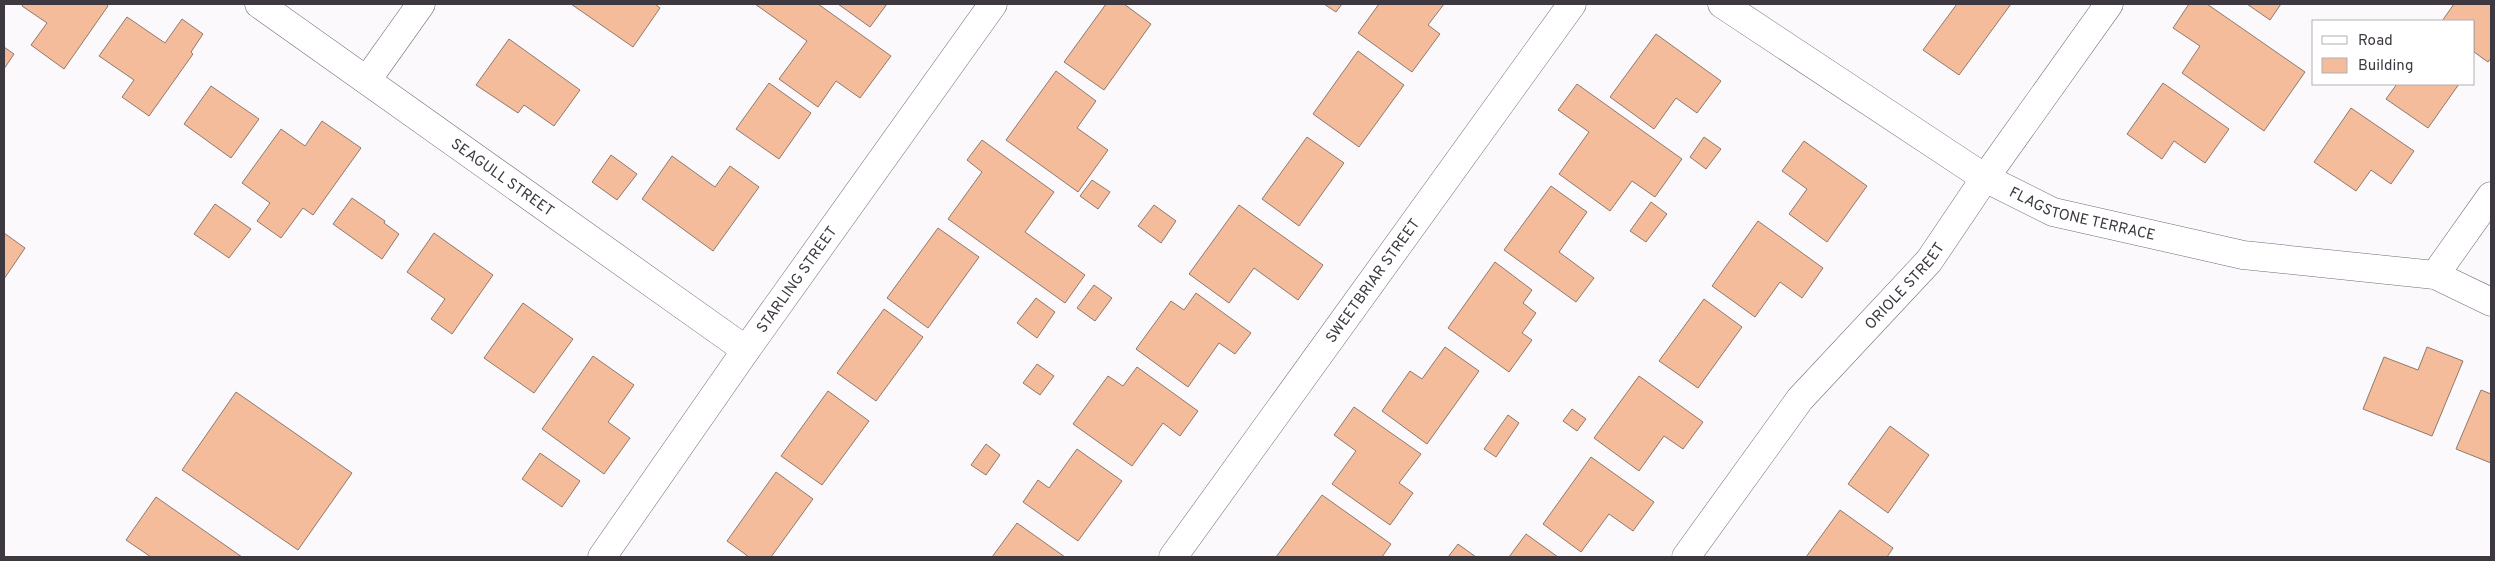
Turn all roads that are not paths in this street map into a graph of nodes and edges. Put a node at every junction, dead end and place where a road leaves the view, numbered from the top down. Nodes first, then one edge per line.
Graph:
1 (259, 4) edge
2 (421, 4) edge
3 (993, 4) edge
4 (1572, 4) edge
5 (1722, 4) edge
6 (2109, 4) edge
7 (367, 80) junction
8 (1985, 178) junction
9 (2491, 196) edge
10 (2436, 275) junction
11 (2491, 302) edge
12 (746, 350) junction
13 (602, 557) edge
14 (1173, 557) edge
15 (1686, 557) edge

1 - 7 street, SEAGULL STREET
2 - 7 street
3 - 12 street, STARLING STREET
4 - 14 street, SWEETBRIAR STREET
5 - 8 street, FLAGSTONE TERRACE
6 - 8 street, ORIOLE STREET
7 - 12 street, SEAGULL STREET
8 - 10 street, FLAGSTONE TERRACE
8 - 15 street, ORIOLE STREET
9 - 10 street
10 - 11 street, FLAGSTONE TERRACE
12 - 13 street, STARLING STREET

